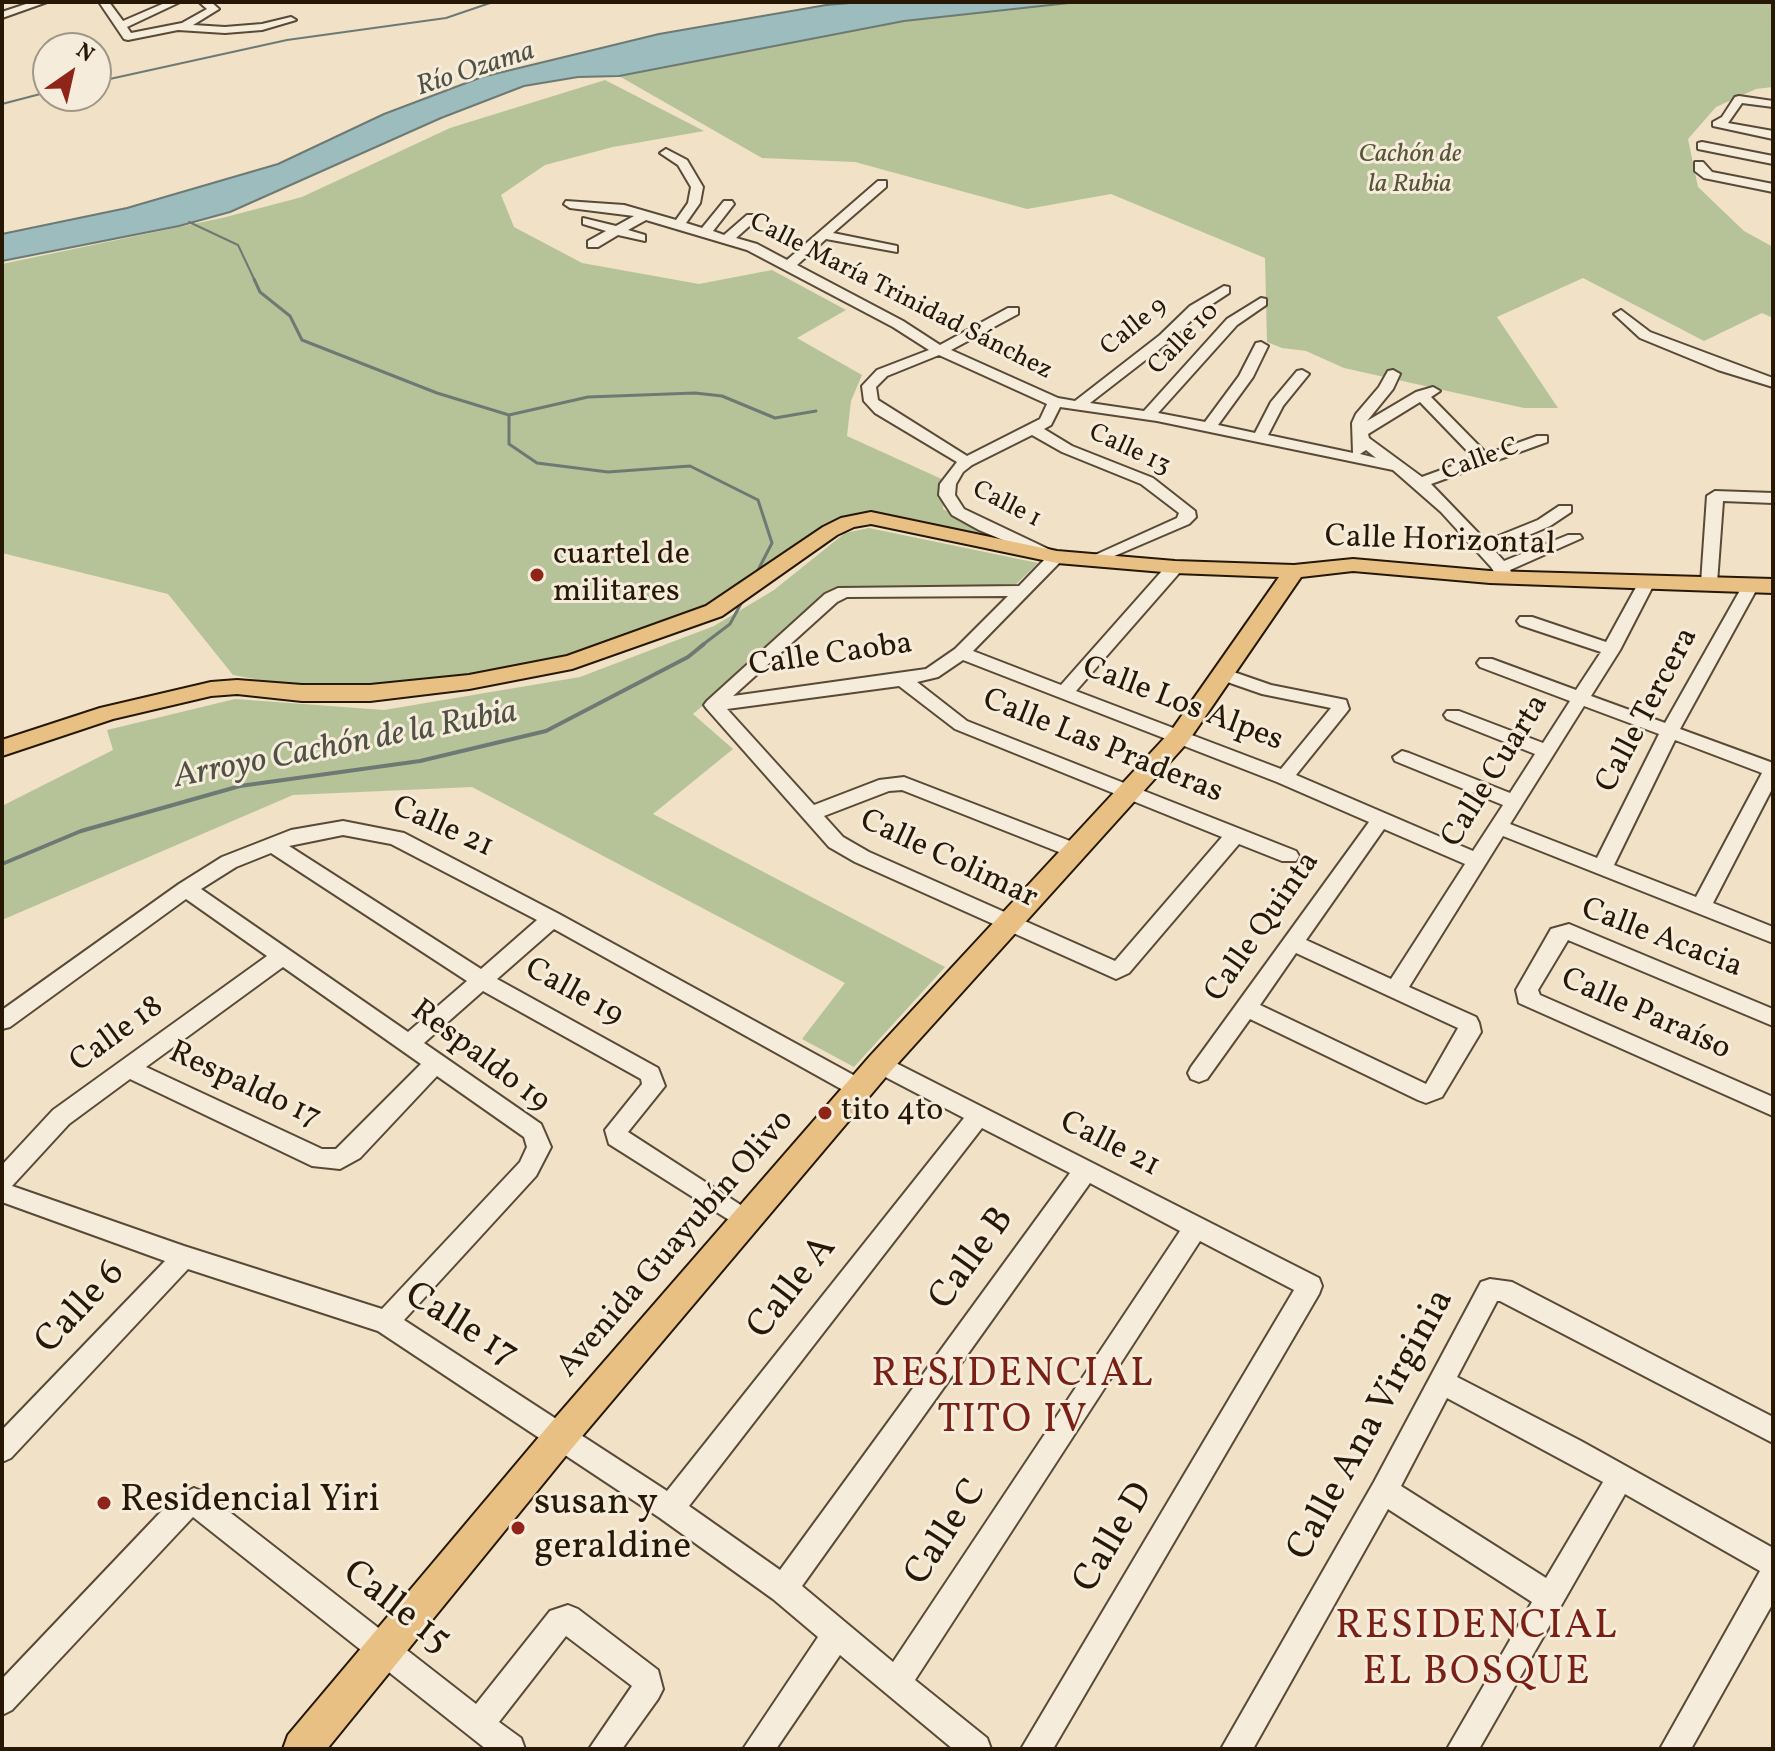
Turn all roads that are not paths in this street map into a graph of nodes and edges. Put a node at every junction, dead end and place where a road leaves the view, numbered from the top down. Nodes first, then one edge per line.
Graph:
1 (13, 2) edge
2 (122, 2) edge
3 (175, 2) edge
4 (204, 2) edge
5 (37, 3) edge
6 (106, 5) edge
7 (3, 12) edge
8 (247, 15) dead end
9 (291, 20) dead end
10 (121, 26) junction
11 (180, 27) junction
12 (229, 30) junction
13 (1773, 104) edge
14 (1722, 122) junction
15 (1773, 128) edge
16 (1773, 135) edge
17 (1702, 146) dead end
18 (666, 153) dead end
19 (1773, 160) edge
20 (1699, 165) dead end
21 (882, 184) dead end
22 (1773, 188) edge
23 (570, 204) dead end
24 (728, 204) dead end
25 (647, 214) junction
26 (751, 218) dead end
27 (587, 221) dead end
28 (680, 223) junction
29 (617, 231) junction
30 (706, 231) junction
31 (823, 235) junction
32 (640, 238) dead end
33 (728, 238) junction
34 (593, 244) dead end
35 (892, 249) dead end
36 (788, 266) junction
37 (1224, 290) dead end
38 (1261, 302) dead end
39 (1013, 311) dead end
40 (1621, 314) dead end
41 (1261, 346) dead end
42 (939, 350) junction
43 (1302, 374) dead end
44 (1393, 374) dead end
45 (1773, 383) edge
46 (1055, 402) junction
47 (1079, 405) junction
48 (1148, 415) junction
49 (1209, 427) junction
50 (1035, 430) junction
51 (1361, 436) junction
52 (1260, 437) junction
53 (1542, 439) dead end
54 (1356, 458) junction
55 (1484, 460) junction
56 (967, 462) junction
57 (1399, 467) junction
58 (1420, 483) junction
59 (1773, 498) edge
60 (1565, 509) dead end
61 (1574, 538) dead end
62 (1484, 548) junction
63 (1057, 557) junction
64 (1092, 560) junction
65 (1175, 567) junction
66 (1294, 571) junction
67 (1503, 573) junction
68 (1709, 583) junction
69 (1646, 584) junction
70 (1762, 586) edge
71 (1021, 591) junction
72 (1526, 621) dead end
73 (1611, 650) junction
74 (961, 653) junction
75 (1486, 663) dead end
76 (1222, 674) junction
77 (903, 680) junction
78 (1064, 693) junction
79 (1579, 698) junction
80 (713, 705) junction
81 (1453, 715) dead end
82 (1670, 731) junction
83 (1179, 737) junction
84 (2, 748) edge
85 (1545, 751) junction
86 (1402, 757) dead end
87 (1773, 770) edge
88 (1284, 777) junction
89 (1130, 791) junction
90 (1514, 802) junction
91 (810, 814) junction
92 (1381, 819) junction
93 (1498, 827) junction
94 (1236, 834) junction
95 (271, 844) junction
96 (1076, 851) junction
97 (1289, 856) dead end
98 (1477, 861) junction
99 (1603, 866) junction
100 (186, 889) junction
101 (1701, 906) junction
102 (552, 919) junction
103 (1009, 923) junction
104 (1773, 935) edge
105 (1293, 943) junction
106 (283, 956) junction
107 (1542, 963) joint
108 (483, 981) junction
109 (1396, 989) junction
110 (1247, 1008) junction
111 (1773, 1018) edge
112 (2, 1021) edge
113 (410, 1043) junction
114 (437, 1062) junction
115 (880, 1064) junction
116 (127, 1068) junction
117 (1199, 1073) dead end
118 (860, 1089) junction
119 (1773, 1107) edge
120 (979, 1115) junction
121 (1086, 1170) junction
122 (2, 1181) edge
123 (2, 1192) edge
124 (745, 1220) junction
125 (1196, 1227) junction
126 (184, 1257) junction
127 (1310, 1286) joint
128 (386, 1322) junction
129 (1443, 1383) junction
130 (1773, 1431) edge
131 (561, 1436) junction
132 (2, 1449) edge
133 (1620, 1477) junction
134 (1384, 1491) junction
135 (670, 1509) junction
136 (1773, 1563) edge
137 (1773, 1575) edge
138 (783, 1589) junction
139 (1548, 1596) junction
140 (838, 1633) junction
141 (384, 1650) junction
142 (896, 1683) junction
143 (2, 1700) edge
144 (479, 1723) junction
145 (302, 1749) edge
146 (510, 1749) edge
147 (604, 1749) edge
148 (758, 1749) edge
149 (976, 1749) edge
150 (1036, 1749) edge
151 (1236, 1749) edge
152 (1462, 1749) edge
153 (1675, 1749) edge

1 - 7 street
2 - 6 street
3 - 10 street
4 - 11 street
5 - 7 street
6 - 10 street
8 - 12 street
9 - 12 street
10 - 11 street
11 - 12 street
13 - 14 street
14 - 15 street
14 - 16 street
17 - 19 street
18 - 28 street
20 - 22 street
21 - 31 street
23 - 25 street, Calle María Trinidad Sánchez
24 - 30 street
25 - 28 street, Calle María Trinidad Sánchez
25 - 29 street
26 - 33 street
27 - 29 street
28 - 30 street, Calle María Trinidad Sánchez
29 - 32 street
29 - 34 street
30 - 33 street, Calle María Trinidad Sánchez
31 - 35 street
31 - 36 street
33 - 36 street, Calle María Trinidad Sánchez
36 - 42 street, Calle María Trinidad Sánchez
37 - 47 street, Calle 9
38 - 48 street, Calle 10
39 - 42 street
40 - 45 street
41 - 49 street
42 - 46 street, Calle María Trinidad Sánchez
42 - 56 street
43 - 52 street
44 - 51 street
46 - 47 street, Calle María Trinidad Sánchez
46 - 50 street, Calle 1
47 - 48 street, Calle María Trinidad Sánchez
48 - 49 street, Calle María Trinidad Sánchez
49 - 52 street, Calle María Trinidad Sánchez
50 - 56 street, Calle 1
50 - 64 street, Calle 13
51 - 54 street
51 - 55 street
51 - 57 street, Calle María Trinidad Sánchez
52 - 54 street, Calle María Trinidad Sánchez
53 - 55 street, Calle C
54 - 57 street, Calle María Trinidad Sánchez
55 - 58 street, Calle C
56 - 63 street, Calle 1
57 - 58 street, Calle María Trinidad Sánchez
58 - 62 street, Calle María Trinidad Sánchez
59 - 68 street
60 - 62 street
61 - 67 street
62 - 67 street, Calle María Trinidad Sánchez
63 - 64 main road, Calle Horizontal
63 - 71 street, Calle Caoba
63 - 84 main road, Calle Horizontal
64 - 65 main road, Calle Horizontal
65 - 66 main road, Calle Horizontal
65 - 78 street
66 - 67 main road, Calle Horizontal
66 - 76 main road, Avenida Guayubín Olivo
67 - 69 main road, Calle Horizontal
68 - 69 main road, Calle Horizontal
68 - 70 main road, Calle Horizontal
69 - 73 street, Calle Cuarta
70 - 82 street, Calle Tercera
71 - 74 street, Calle Caoba
71 - 80 street
72 - 73 street
73 - 79 street, Calle Cuarta
74 - 77 street, Calle Caoba
74 - 78 street, Calle Los Alpes
75 - 79 street
76 - 83 main road, Avenida Guayubín Olivo
76 - 88 street
77 - 80 street, Calle Caoba
77 - 89 street, Calle Las Praderas
78 - 83 street, Calle Los Alpes
79 - 82 street
79 - 85 street, Calle Cuarta
80 - 91 street, Calle Colimar
81 - 85 street
82 - 87 street
82 - 99 street, Calle Tercera
83 - 88 street, Calle Los Alpes
83 - 89 main road, Avenida Guayubín Olivo
85 - 90 street, Calle Cuarta
86 - 90 street
87 - 101 street
88 - 92 street, Calle Los Alpes
89 - 94 street, Calle Las Praderas
89 - 96 main road, Avenida Guayubín Olivo
90 - 93 street, Calle Cuarta
91 - 96 street
91 - 103 street, Calle Colimar
92 - 98 street, Calle Los Alpes
92 - 105 street, Calle Quinta
93 - 98 street, Calle Cuarta
93 - 99 street
94 - 97 street, Calle Las Praderas
94 - 103 street, Calle Colimar
95 - 100 street, Calle 21
95 - 102 street, Calle 21
95 - 108 street, Calle 19
96 - 103 main road, Avenida Guayubín Olivo
98 - 109 street, Calle Cuarta
99 - 101 street
100 - 106 street, Respaldo 19
100 - 112 street, Calle 21
101 - 104 street
102 - 108 street
102 - 118 street, Calle 21
103 - 115 main road, Avenida Guayubín Olivo
105 - 109 street
105 - 110 street, Calle Quinta
106 - 113 street, Respaldo 19
106 - 116 street, Calle 18
107 - 111 street, Calle Acacia
107 - 119 street, Calle Paraíso
108 - 113 street
108 - 124 street, Calle 19
109 - 110 street
110 - 117 street, Calle Quinta
113 - 114 street, Respaldo 19
114 - 116 street, Respaldo 17
114 - 128 street, Respaldo 19
115 - 118 main road, Avenida Guayubín Olivo
115 - 120 street, Calle 21
116 - 122 street, Calle 18
118 - 124 main road, Avenida Guayubín Olivo
120 - 121 street, Calle 21
120 - 135 street, Calle A
121 - 125 street, Calle 21
121 - 138 street, Calle B
123 - 126 street, Calle 17
124 - 131 main road, Avenida Guayubín Olivo
125 - 127 street, Calle 21
125 - 142 street, Calle C
126 - 128 street, Calle 17
126 - 132 street, Calle 6
127 - 150 street, Calle D
128 - 131 street, Calle 17
129 - 130 street, Calle Ana Virginia
129 - 133 street
129 - 134 street, Calle Ana Virginia
131 - 135 street, Calle 17
131 - 141 main road, Avenida Guayubín Olivo
133 - 136 street
133 - 139 street
134 - 139 street
134 - 151 street, Calle Ana Virginia
135 - 138 street, Calle 17
137 - 153 street
138 - 140 street, Calle 17
139 - 152 street
140 - 142 street, Calle 17
140 - 148 street
141 - 143 street, Calle 15
141 - 144 street, Calle 15
141 - 145 main road, Avenida Guayubín Olivo
142 - 149 street, Calle 17
144 - 146 street, Calle 15
144 - 147 street

